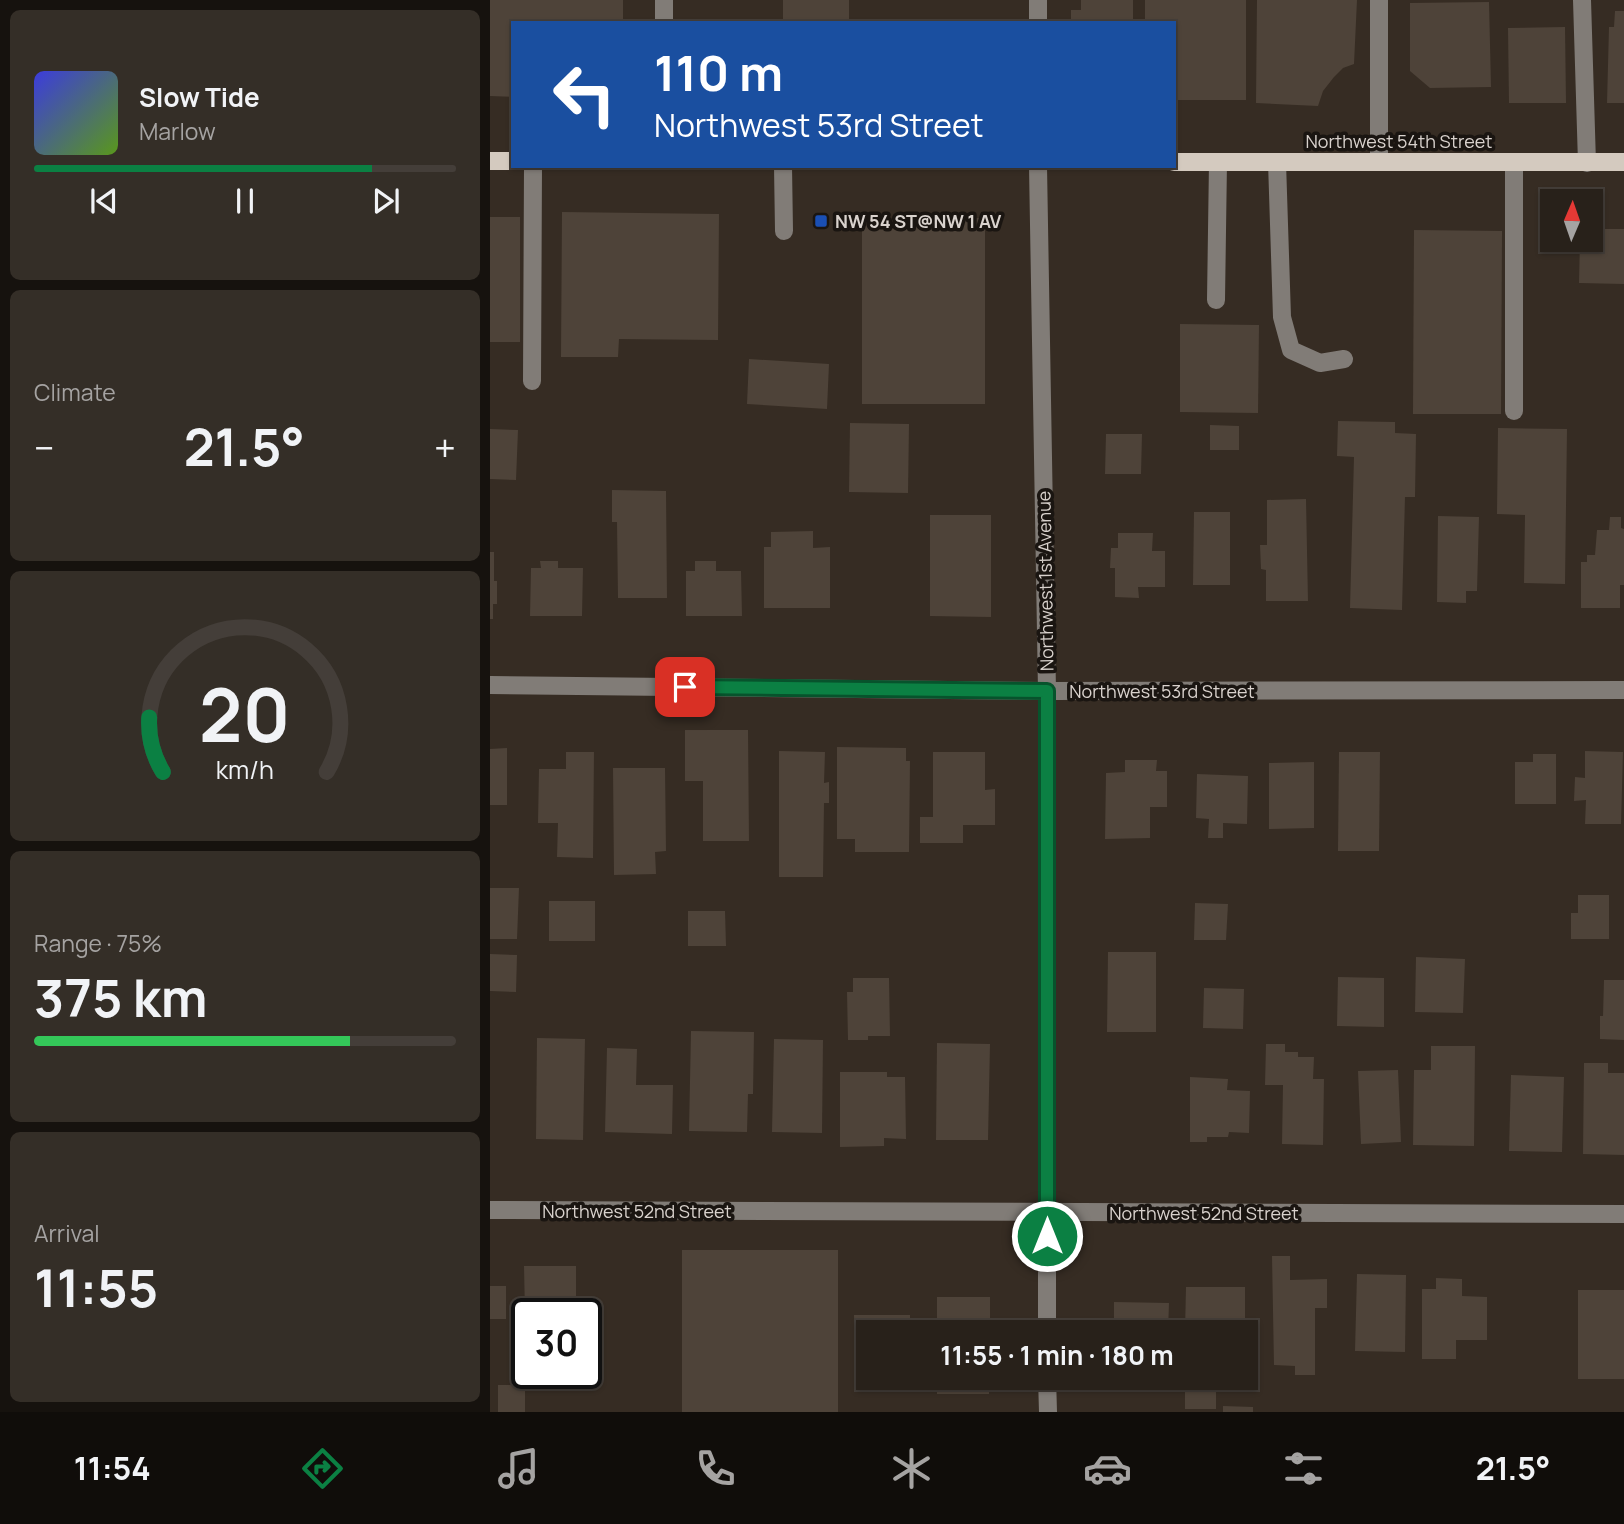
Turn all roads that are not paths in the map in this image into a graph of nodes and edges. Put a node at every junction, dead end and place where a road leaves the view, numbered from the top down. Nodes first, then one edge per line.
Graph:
1 (664, 0) edge
2 (1038, 0) edge
3 (1379, 0) edge
4 (1582, 0) edge
5 (664, 21) edge
6 (1038, 21) edge
7 (490, 161) edge
8 (511, 161) edge
9 (1176, 162) edge
10 (1218, 162) junction
11 (1277, 162) junction
12 (1379, 162) junction
13 (1514, 162) junction
14 (1624, 162) edge
15 (1587, 163) junction
16 (533, 168) edge
17 (783, 168) edge
18 (1038, 168) edge
19 (784, 231) dead end
20 (1216, 300) dead end
21 (1344, 359) dead end
22 (532, 381) dead end
23 (1514, 411) dead end
24 (490, 685) edge
25 (1624, 690) edge
26 (1047, 691) junction
27 (490, 1210) edge
28 (1046, 1212) junction
29 (1624, 1214) edge
30 (1047, 1320) edge
31 (1047, 1390) edge
32 (1048, 1412) edge

1 - 5 street
2 - 6 street
3 - 12 street
4 - 15 street
7 - 8 main road
9 - 10 main road, Northwest 54th Street
10 - 11 main road, Northwest 54th Street
10 - 20 street
11 - 12 main road, Northwest 54th Street
11 - 21 street
12 - 13 main road, Northwest 54th Street
13 - 15 main road, Northwest 54th Street
13 - 23 street
14 - 15 main road, Northwest 54th Street
16 - 22 street
17 - 19 street
18 - 26 street, Northwest 1st Avenue
24 - 26 street, Northwest 53rd Street
25 - 26 street, Northwest 53rd Street
26 - 28 street, Northwest 1st Avenue
27 - 28 street, Northwest 52nd Street
28 - 29 street, Northwest 52nd Street
28 - 30 street, Northwest 1st Avenue
31 - 32 street

